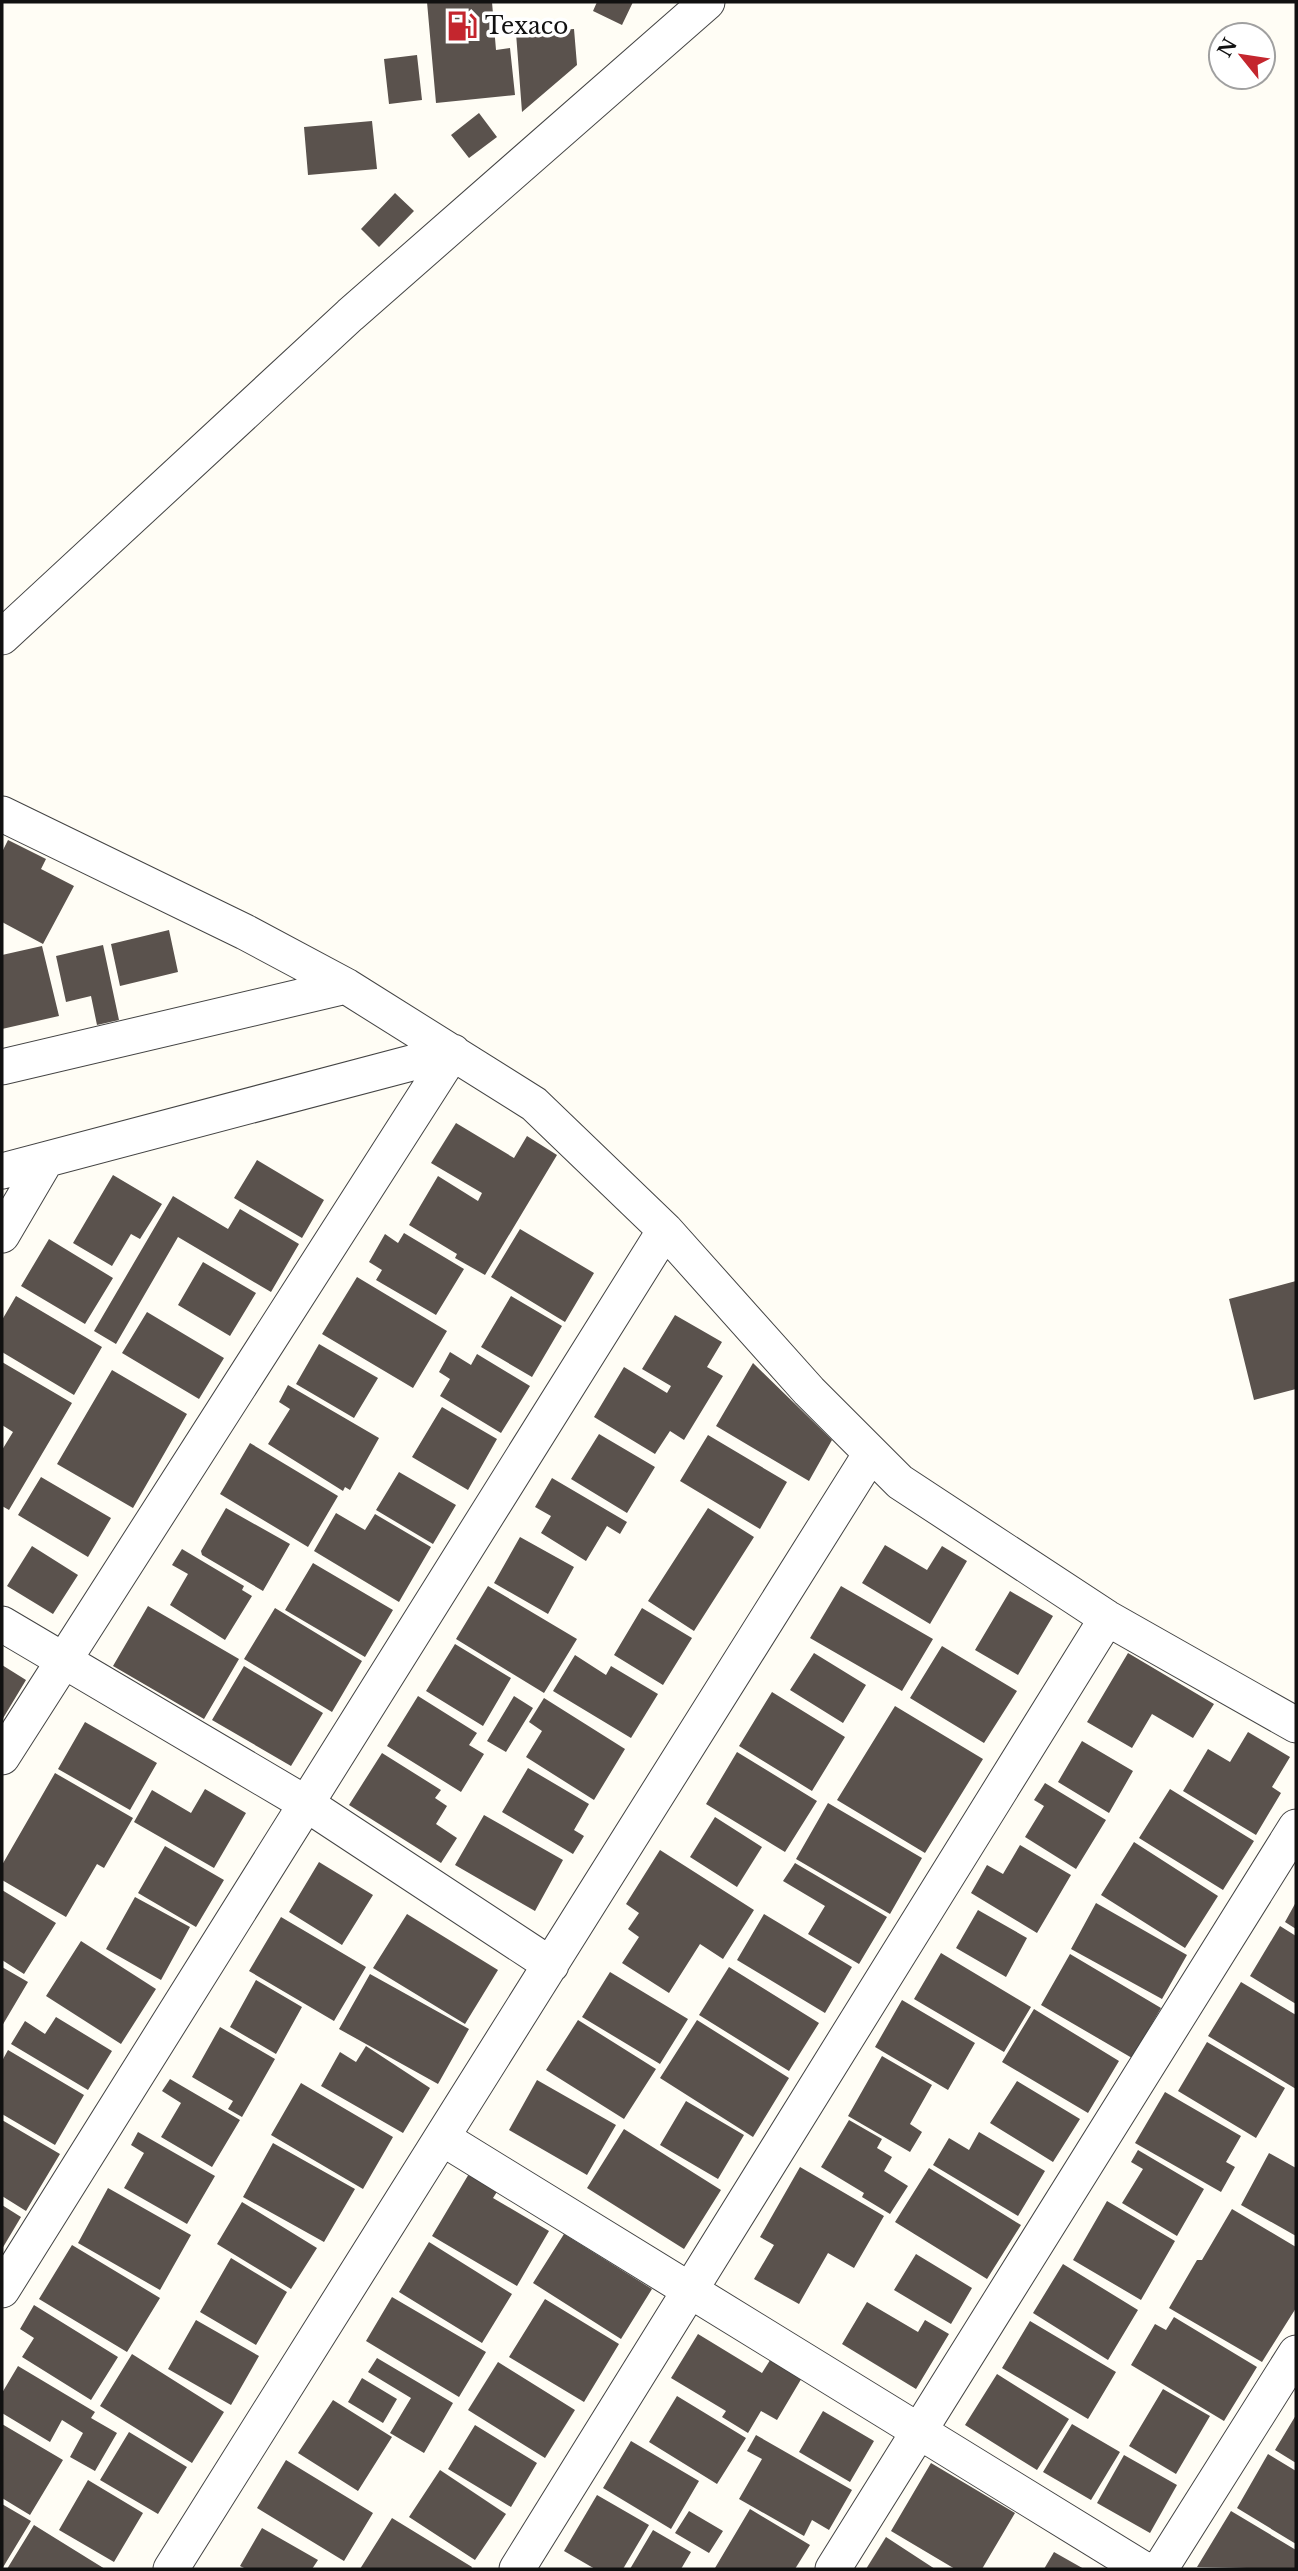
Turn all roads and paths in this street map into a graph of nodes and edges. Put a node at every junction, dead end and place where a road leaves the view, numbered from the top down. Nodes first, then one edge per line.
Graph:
1 (707, 2) edge
2 (2, 637) edge
3 (2, 814) edge
4 (346, 986) junction
5 (453, 1052) junction
6 (2, 1067) edge
7 (46, 1160) junction
8 (2, 1171) edge
9 (665, 1230) junction
10 (2, 1235) edge
11 (870, 1455) junction
12 (1107, 1618) junction
13 (2, 1624) edge
14 (61, 1661) junction
15 (1296, 1725) edge
16 (2, 1757) edge
17 (305, 1803) junction
18 (1296, 1827) edge
19 (551, 1965) junction
20 (444, 2139) junction
21 (2, 2290) edge
22 (692, 2290) junction
23 (1296, 2353) edge
24 (920, 2431) junction
25 (171, 2569) edge
26 (517, 2569) edge
27 (833, 2569) edge
28 (1143, 2569) edge
29 (1160, 2569) edge

1 - 2 street
3 - 4 street
4 - 5 street
4 - 6 street
5 - 7 street
5 - 9 street
5 - 14 street
7 - 8 street
7 - 10 street
9 - 11 street
9 - 17 street
11 - 12 street
11 - 19 street
12 - 15 street
12 - 22 street
13 - 14 street
14 - 16 street
14 - 17 street
17 - 19 street
17 - 21 street
18 - 24 street
19 - 20 street
20 - 22 street
20 - 25 street
22 - 24 street
22 - 26 street
23 - 29 street
24 - 27 street
24 - 28 street

